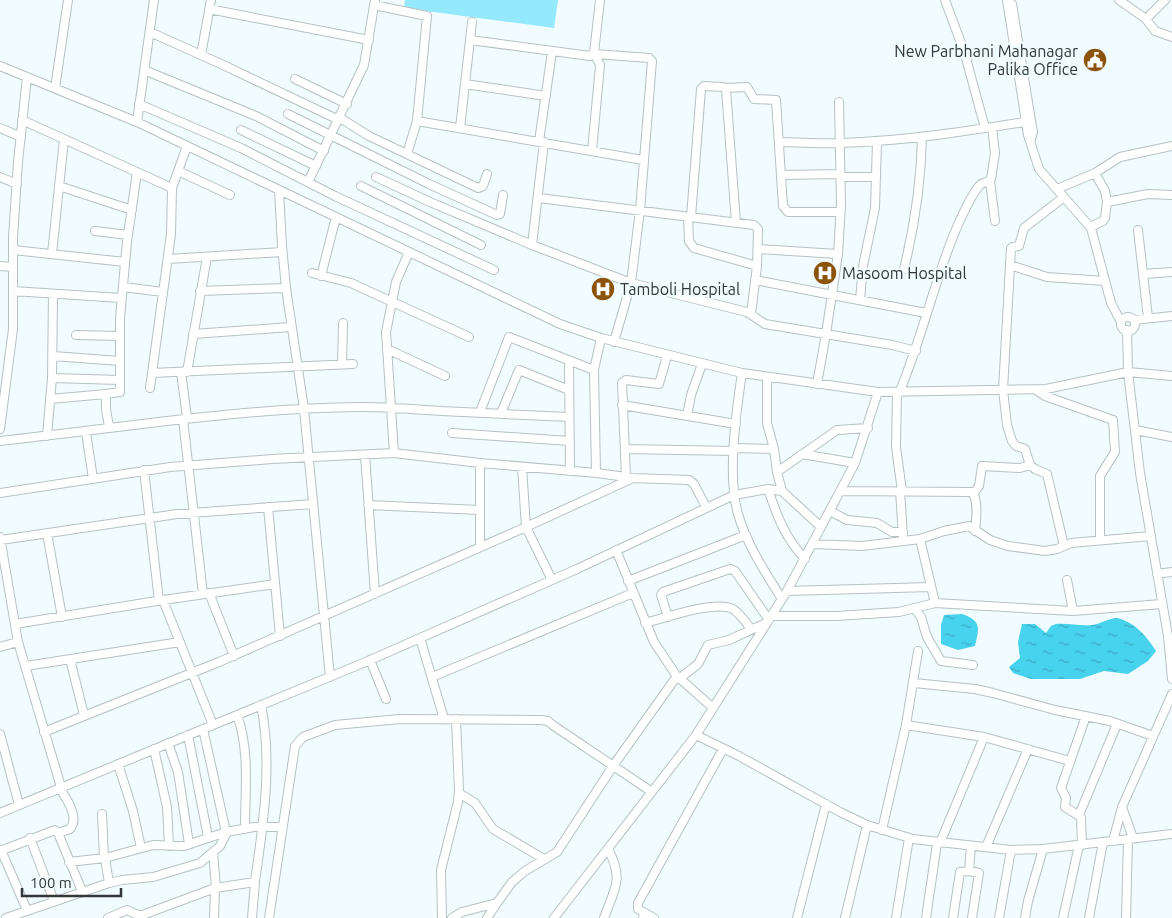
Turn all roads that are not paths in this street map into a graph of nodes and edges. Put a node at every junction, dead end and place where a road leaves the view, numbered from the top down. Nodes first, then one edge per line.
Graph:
1 (68, 0) edge
2 (154, 0) edge
3 (210, 0) edge
4 (600, 0) edge
5 (945, 0) edge
6 (1006, 0) edge
7 (1011, 0) edge
8 (1119, 0) edge
9 (1165, 0) edge
10 (375, 3) edge
11 (209, 9) junction
12 (1146, 19) junction
13 (472, 22) dead end
14 (150, 32) junction
15 (1172, 37) edge
16 (369, 40) junction
17 (470, 40) junction
18 (552, 52) junction
19 (594, 54) junction
20 (201, 55) junction
21 (0, 66) edge
22 (144, 70) junction
23 (27, 77) junction
24 (295, 79) dead end
25 (465, 84) junction
26 (55, 88) junction
27 (725, 88) junction
28 (546, 96) junction
29 (839, 102) dead end
30 (139, 104) junction
31 (347, 104) junction
32 (288, 114) dead end
33 (340, 119) junction
34 (22, 120) junction
35 (417, 121) junction
36 (1028, 121) junction
37 (137, 122) junction
38 (989, 127) junction
39 (0, 128) edge
40 (460, 128) junction
41 (241, 130) dead end
42 (331, 136) junction
43 (21, 137) junction
44 (922, 137) junction
45 (64, 139) junction
46 (877, 141) junction
47 (542, 142) junction
48 (779, 142) junction
49 (840, 143) junction
50 (187, 146) junction
51 (1172, 146) edge
52 (592, 150) junction
53 (324, 151) junction
54 (407, 154) junction
55 (644, 160) junction
56 (316, 166) junction
57 (178, 171) junction
58 (137, 172) junction
59 (1095, 172) junction
60 (487, 174) dead end
61 (781, 175) junction
62 (840, 176) junction
63 (0, 177) edge
64 (376, 177) dead end
65 (876, 177) junction
66 (990, 181) junction
67 (308, 182) junction
68 (17, 184) junction
69 (59, 186) junction
70 (361, 186) dead end
71 (172, 188) junction
72 (1057, 189) junction
73 (279, 190) junction
74 (230, 195) dead end
75 (503, 195) dead end
76 (1172, 195) edge
77 (1064, 197) junction
78 (539, 198) junction
79 (1107, 202) junction
80 (132, 210) junction
81 (640, 210) junction
82 (840, 212) junction
83 (336, 217) junction
84 (690, 217) junction
85 (427, 218) junction
86 (995, 222) dead end
87 (736, 223) junction
88 (1090, 227) junction
89 (1138, 230) dead end
90 (95, 231) dead end
91 (419, 234) junction
92 (128, 235) junction
93 (481, 245) dead end
94 (532, 245) junction
95 (758, 249) junction
96 (13, 250) junction
97 (282, 252) junction
98 (408, 252) junction
99 (52, 254) junction
100 (838, 254) junction
101 (207, 257) junction
102 (168, 259) junction
103 (125, 262) junction
104 (1010, 265) junction
105 (0, 266) edge
106 (757, 266) junction
107 (13, 267) junction
108 (904, 269) dead end
109 (494, 270) dead end
110 (1172, 272) edge
111 (312, 274) dead end
112 (1143, 274) junction
113 (321, 276) junction
114 (755, 280) junction
115 (1105, 281) junction
116 (630, 283) junction
117 (122, 287) junction
118 (286, 288) junction
119 (13, 291) junction
120 (200, 291) junction
121 (163, 292) junction
122 (53, 294) junction
123 (832, 294) junction
124 (122, 298) junction
125 (860, 300) junction
126 (392, 302) junction
127 (926, 313) junction
128 (751, 314) junction
129 (1172, 316) edge
130 (1148, 318) junction
131 (1134, 320) junction
132 (1122, 322) junction
133 (343, 323) dead end
134 (291, 327) junction
135 (1127, 330) junction
136 (193, 334) junction
137 (826, 334) junction
138 (76, 335) dead end
139 (120, 336) junction
140 (469, 337) dead end
141 (601, 338) junction
142 (614, 342) junction
143 (387, 349) junction
144 (916, 351) junction
145 (53, 356) junction
146 (667, 356) junction
147 (120, 361) junction
148 (569, 361) junction
149 (342, 364) junction
150 (353, 364) dead end
151 (702, 364) junction
152 (297, 366) junction
153 (594, 370) junction
154 (184, 372) junction
155 (1128, 372) junction
156 (742, 373) junction
157 (152, 374) junction
158 (445, 376) dead end
159 (1172, 376) edge
160 (52, 378) junction
161 (767, 378) junction
162 (120, 380) junction
163 (817, 384) junction
164 (150, 388) dead end
165 (569, 390) junction
166 (1004, 390) junction
167 (1036, 390) junction
168 (878, 392) junction
169 (898, 393) junction
170 (106, 394) junction
171 (50, 399) junction
172 (622, 405) junction
173 (1, 407) edge
174 (391, 407) junction
175 (304, 409) junction
176 (480, 412) junction
177 (501, 413) junction
178 (687, 416) junction
179 (569, 417) junction
180 (185, 418) junction
181 (736, 424) junction
182 (109, 427) junction
183 (868, 428) junction
184 (0, 429) edge
185 (1135, 430) junction
186 (86, 432) junction
187 (452, 433) dead end
188 (47, 436) junction
189 (1172, 437) edge
190 (570, 440) junction
191 (0, 441) edge
192 (625, 449) junction
193 (774, 449) junction
194 (734, 450) junction
195 (394, 454) junction
196 (802, 454) junction
197 (365, 455) junction
198 (308, 457) junction
199 (480, 463) junction
200 (855, 463) junction
201 (189, 465) junction
202 (1030, 465) junction
203 (522, 467) junction
204 (144, 470) junction
205 (570, 471) junction
206 (777, 472) junction
207 (596, 473) junction
208 (630, 478) junction
209 (93, 479) junction
210 (768, 489) junction
211 (782, 491) junction
212 (840, 491) junction
213 (901, 491) junction
214 (0, 493) edge
215 (974, 493) junction
216 (734, 495) junction
217 (313, 504) junction
218 (368, 505) junction
219 (268, 507) junction
220 (706, 508) junction
221 (480, 510) junction
222 (830, 511) junction
223 (194, 513) junction
224 (151, 518) junction
225 (526, 527) junction
226 (821, 527) junction
227 (975, 531) junction
228 (903, 532) junction
229 (47, 533) junction
230 (746, 535) junction
231 (1151, 536) junction
232 (0, 539) edge
233 (920, 539) junction
234 (1100, 540) junction
235 (904, 541) junction
236 (812, 544) junction
237 (1064, 546) junction
238 (480, 547) junction
239 (616, 550) junction
240 (804, 559) junction
241 (1172, 572) edge
242 (1157, 574) junction
243 (552, 580) junction
244 (1067, 580) dead end
245 (628, 581) junction
246 (275, 584) junction
247 (931, 587) junction
248 (787, 591) junction
249 (633, 593) junction
250 (206, 594) junction
251 (375, 594) junction
252 (782, 599) junction
253 (161, 600) junction
254 (935, 603) junction
255 (1162, 604) junction
256 (914, 608) junction
257 (1073, 611) junction
258 (324, 616) junction
259 (62, 617) junction
260 (668, 617) junction
261 (769, 620) junction
262 (645, 623) junction
263 (15, 624) junction
264 (752, 629) junction
265 (280, 636) junction
266 (420, 638) junction
267 (18, 642) junction
268 (180, 642) junction
269 (0, 647) edge
270 (918, 651) dead end
271 (234, 656) junction
272 (70, 659) junction
273 (370, 660) junction
274 (973, 665) dead end
275 (26, 666) junction
276 (1172, 669) edge
277 (192, 672) junction
278 (330, 677) junction
279 (432, 677) junction
280 (678, 677) junction
281 (1172, 679) edge
282 (914, 683) junction
283 (1172, 694) edge
284 (386, 699) dead end
285 (261, 705) junction
286 (713, 708) junction
287 (84, 715) junction
288 (237, 715) junction
289 (1086, 716) junction
290 (444, 719) junction
291 (456, 719) junction
292 (1117, 724) junction
293 (213, 725) junction
294 (906, 725) junction
295 (203, 729) junction
296 (44, 732) junction
297 (0, 734) edge
298 (188, 735) junction
299 (696, 735) junction
300 (1153, 736) junction
301 (984, 737) junction
302 (168, 743) junction
303 (154, 749) junction
304 (723, 749) junction
305 (1028, 749) junction
306 (1070, 761) junction
307 (4, 762) edge
308 (118, 764) junction
309 (613, 766) junction
310 (61, 788) junction
311 (652, 792) junction
312 (459, 794) junction
313 (826, 804) junction
314 (19, 805) junction
315 (1122, 807) junction
316 (0, 813) edge
317 (102, 814) dead end
318 (1079, 815) junction
319 (867, 825) junction
320 (263, 827) junction
321 (282, 827) junction
322 (245, 828) junction
323 (882, 830) junction
324 (227, 832) junction
325 (58, 833) junction
326 (1172, 834) edge
327 (208, 837) junction
328 (30, 838) junction
329 (909, 838) junction
330 (1131, 839) junction
331 (1113, 841) junction
332 (1103, 842) junction
333 (939, 843) junction
334 (188, 844) junction
335 (1080, 845) junction
336 (169, 846) junction
337 (971, 846) junction
338 (986, 846) junction
339 (141, 848) junction
340 (608, 849) junction
341 (1043, 849) junction
342 (0, 850) edge
343 (1011, 850) junction
344 (213, 852) junction
345 (104, 858) junction
346 (544, 859) junction
347 (69, 862) junction
348 (969, 871) junction
349 (255, 882) junction
350 (109, 883) junction
351 (215, 888) junction
352 (82, 891) junction
353 (54, 901) junction
354 (497, 903) junction
355 (27, 910) junction
356 (644, 916) edge
357 (140, 917) edge
358 (6, 918) edge
359 (108, 918) edge
360 (214, 918) edge
361 (252, 918) edge
362 (269, 918) edge
363 (442, 918) edge
364 (452, 918) edge
365 (487, 918) edge
366 (554, 918) edge
367 (604, 918) edge
368 (654, 918) edge
369 (797, 918) edge
370 (845, 918) edge
371 (896, 918) edge
372 (926, 918) edge
373 (953, 918) edge
374 (972, 918) edge
375 (999, 918) edge
376 (1025, 918) edge
377 (1063, 918) edge
378 (1089, 918) edge
379 (1126, 918) edge

1 - 26 street
2 - 14 street
3 - 11 street
4 - 19 street
5 - 38 street
6 - 36 street
7 - 36 street
8 - 12 street
9 - 12 street
10 - 16 street
10 - 35 street
11 - 16 street
11 - 20 street
12 - 15 street
13 - 17 street
14 - 20 street
14 - 22 street
16 - 31 street
17 - 18 street
17 - 25 street
18 - 19 street
18 - 28 street
19 - 52 street
19 - 55 street
20 - 33 street
21 - 23 street
22 - 30 street
22 - 53 street
23 - 26 street
23 - 34 street
24 - 31 street
25 - 28 street
25 - 40 street
26 - 37 street
27 - 48 street
27 - 84 street
27 - 87 street
28 - 47 street
29 - 49 street
30 - 37 street
30 - 67 street
31 - 33 street
32 - 42 street
33 - 42 street
33 - 54 street
34 - 43 street
34 - 45 street
35 - 40 street
35 - 54 street
36 - 38 street
36 - 72 street
37 - 50 street
38 - 44 street
38 - 66 street
39 - 43 street
40 - 47 street
41 - 56 street
42 - 53 street
42 - 75 street
43 - 68 street
44 - 46 street
44 - 108 street
45 - 58 street
45 - 69 street
46 - 49 street
46 - 65 street
47 - 52 street
47 - 78 street
48 - 49 street
48 - 61 street
49 - 62 street
50 - 57 street
50 - 73 street
51 - 59 street
52 - 55 street
53 - 56 street
54 - 60 street
55 - 81 street
56 - 67 street
57 - 71 street
57 - 74 street
58 - 71 street
58 - 80 street
59 - 72 street
59 - 79 street
61 - 62 street
61 - 82 street
62 - 65 street
62 - 82 street
63 - 68 street
64 - 94 street
65 - 125 street
66 - 86 street
66 - 127 street
67 - 91 street
68 - 96 street
69 - 80 street
69 - 99 street
70 - 85 street
71 - 102 street
72 - 77 street
73 - 83 street
73 - 97 street
76 - 79 street
77 - 88 street
77 - 104 street
78 - 81 street
78 - 94 street
79 - 88 street
80 - 92 street
81 - 84 street
81 - 116 street
82 - 100 street
83 - 98 street
83 - 113 street
84 - 87 street
84 - 106 street
85 - 91 street
85 - 93 street
87 - 95 street
88 - 115 street
89 - 112 street
90 - 92 street
91 - 109 street
92 - 103 street
94 - 116 street
95 - 100 street
95 - 106 street
96 - 99 street
96 - 107 street
97 - 101 street
97 - 118 street
98 - 126 street
98 - 141 street
99 - 103 street
100 - 123 street
101 - 102 street
101 - 120 street
102 - 121 street
103 - 117 street
104 - 115 street
104 - 166 street
105 - 107 street
106 - 114 street
107 - 119 street
110 - 112 street
111 - 113 street
112 - 130 street
113 - 126 street
114 - 123 street
114 - 128 street
115 - 132 street
116 - 128 street
116 - 142 street
117 - 121 street
117 - 124 street
118 - 120 street
118 - 134 street
119 - 122 street
119 - 173 street
120 - 136 street
121 - 157 street
122 - 124 street
122 - 145 street
123 - 125 street
123 - 137 street
124 - 139 street
125 - 127 street
126 - 140 street
126 - 143 street
127 - 144 street
128 - 137 street
129 - 130 street
130 - 131 street
131 - 132 street
131 - 135 street
132 - 135 street
133 - 149 street
134 - 136 street
134 - 152 street
135 - 155 street
136 - 154 street
137 - 144 street
137 - 163 street
138 - 139 street
139 - 147 street
141 - 142 street
141 - 153 street
142 - 146 street
143 - 158 street
143 - 174 street
144 - 169 street
145 - 147 street
145 - 160 street
146 - 151 street
146 - 172 street
147 - 162 street
148 - 153 street
148 - 165 street
148 - 176 street
149 - 150 street
149 - 152 street
151 - 156 street
151 - 178 street
152 - 154 street
152 - 175 street
153 - 207 street
154 - 157 street
154 - 180 street
155 - 159 street
155 - 167 street
155 - 185 street
156 - 161 street
156 - 181 street
157 - 164 street
160 - 162 street
160 - 171 street
161 - 163 street
161 - 193 street
162 - 170 street
163 - 168 street
165 - 177 street
165 - 179 street
166 - 167 street
166 - 169 street
166 - 202 street
167 - 234 street
168 - 169 street
168 - 183 street
169 - 213 street
170 - 171 street
170 - 182 street
171 - 188 street
172 - 178 street
172 - 192 street
173 - 184 street
174 - 175 street
174 - 176 street
174 - 195 street
175 - 180 street
175 - 198 street
176 - 177 street
177 - 179 street
178 - 181 street
179 - 190 street
180 - 182 street
180 - 201 street
181 - 194 street
182 - 186 street
183 - 196 street
183 - 200 street
185 - 189 street
185 - 231 street
186 - 188 street
186 - 209 street
187 - 190 street
188 - 191 street
190 - 205 street
192 - 194 street
192 - 208 street
193 - 194 street
193 - 206 street
194 - 216 street
195 - 197 street
195 - 199 street
196 - 200 street
196 - 206 street
197 - 198 street
197 - 218 street
198 - 201 street
198 - 217 street
199 - 203 street
199 - 221 street
200 - 212 street
201 - 204 street
201 - 223 street
202 - 215 street
202 - 237 street
203 - 205 street
203 - 225 street
204 - 209 street
204 - 224 street
205 - 207 street
206 - 211 street
207 - 208 street
208 - 220 street
208 - 225 street
209 - 214 street
210 - 211 street
210 - 216 street
210 - 240 street
211 - 226 street
212 - 213 street
212 - 222 street
213 - 215 street
213 - 228 street
215 - 227 street
216 - 220 street
216 - 230 street
217 - 219 street
217 - 258 street
218 - 221 street
218 - 251 street
219 - 223 street
219 - 246 street
220 - 239 street
221 - 238 street
222 - 226 street
222 - 228 street
223 - 224 street
223 - 250 street
224 - 229 street
224 - 253 street
225 - 238 street
225 - 243 street
226 - 236 street
227 - 233 street
227 - 237 street
228 - 235 street
229 - 232 street
229 - 259 street
230 - 245 street
230 - 252 street
231 - 234 street
231 - 242 street
232 - 263 street
233 - 235 street
233 - 247 street
234 - 237 street
235 - 236 street
236 - 240 street
238 - 251 street
239 - 243 street
239 - 245 street
240 - 248 street
241 - 242 street
242 - 255 street
243 - 266 street
244 - 257 street
245 - 249 street
246 - 250 street
246 - 265 street
247 - 248 street
247 - 254 street
248 - 252 street
249 - 262 street
249 - 279 street
250 - 253 street
250 - 271 street
251 - 258 street
252 - 261 street
253 - 259 street
253 - 268 street
254 - 256 street
254 - 257 street
255 - 257 street
255 - 276 street
256 - 261 street
256 - 274 street
258 - 265 street
258 - 278 street
259 - 263 street
260 - 261 street
260 - 262 street
260 - 264 street
261 - 264 street
261 - 286 street
262 - 280 street
263 - 267 street
264 - 280 street
265 - 271 street
266 - 273 street
266 - 279 street
267 - 269 street
267 - 275 street
268 - 272 street
268 - 277 street
270 - 282 street
271 - 277 street
272 - 275 street
272 - 287 street
273 - 278 street
273 - 284 street
275 - 296 street
276 - 281 street
277 - 287 street
277 - 293 street
278 - 285 street
279 - 290 street
280 - 286 street
280 - 309 street
282 - 289 street
282 - 294 street
283 - 300 street
285 - 288 street
285 - 320 street
286 - 299 street
287 - 296 street
288 - 293 street
288 - 322 street
289 - 292 street
289 - 306 street
290 - 291 street
290 - 321 street
291 - 309 street
291 - 312 street
292 - 300 street
292 - 318 street
293 - 295 street
294 - 301 street
294 - 323 street
295 - 298 street
295 - 324 street
296 - 310 street
297 - 307 street
298 - 302 street
298 - 327 street
299 - 304 street
299 - 311 street
300 - 315 street
301 - 305 street
301 - 333 street
302 - 303 street
302 - 334 street
303 - 308 street
303 - 336 street
304 - 313 street
304 - 356 street
305 - 306 street
305 - 338 street
306 - 318 street
307 - 314 street
308 - 310 street
308 - 339 street
309 - 311 street
309 - 346 street
310 - 314 street
310 - 325 street
311 - 340 street
312 - 346 street
312 - 363 street
313 - 319 street
313 - 369 street
314 - 316 street
315 - 330 street
315 - 331 street
317 - 345 street
318 - 335 street
319 - 323 street
319 - 370 street
320 - 321 street
320 - 322 street
320 - 349 street
321 - 362 street
322 - 324 street
323 - 329 street
324 - 327 street
324 - 344 street
325 - 328 street
325 - 347 street
326 - 330 street
327 - 334 street
328 - 342 street
328 - 353 street
329 - 333 street
329 - 371 street
330 - 331 street
330 - 379 street
331 - 332 street
332 - 335 street
332 - 378 street
333 - 337 street
333 - 372 street
334 - 336 street
335 - 341 street
335 - 377 street
336 - 339 street
337 - 338 street
337 - 348 street
338 - 343 street
339 - 345 street
340 - 366 street
340 - 367 street
341 - 343 street
341 - 376 street
342 - 355 street
343 - 375 street
344 - 350 street
344 - 351 street
345 - 347 street
345 - 350 street
346 - 354 street
347 - 352 street
348 - 373 street
348 - 374 street
349 - 351 street
349 - 361 street
350 - 352 street
351 - 357 street
351 - 360 street
352 - 353 street
353 - 355 street
354 - 364 street
354 - 365 street
355 - 358 street
356 - 368 street
357 - 359 street

